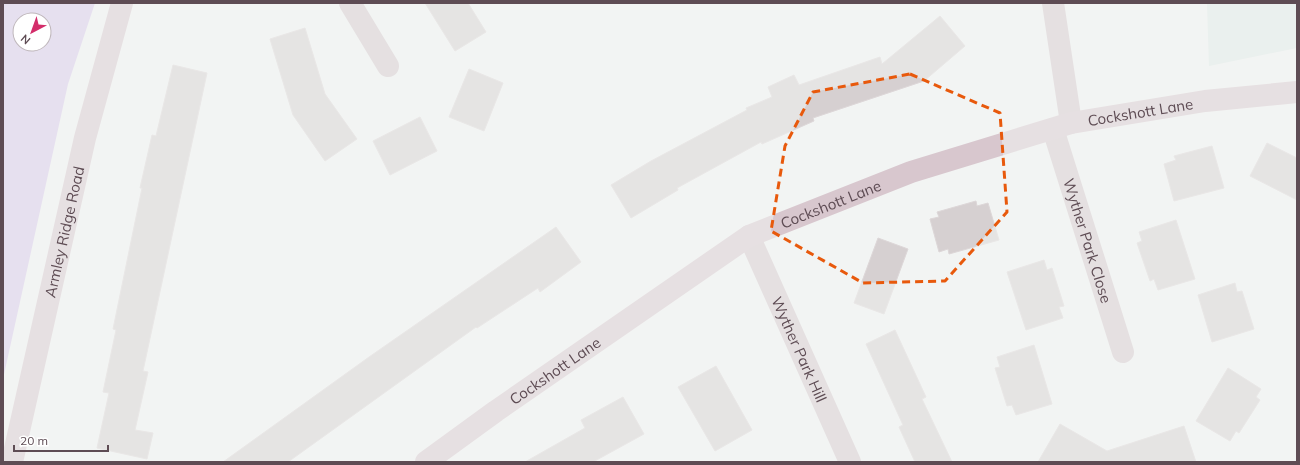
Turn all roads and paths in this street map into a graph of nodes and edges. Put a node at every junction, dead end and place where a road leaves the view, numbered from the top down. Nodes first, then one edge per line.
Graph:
1 (122, 3) edge
2 (350, 3) edge
3 (1053, 3) edge
4 (388, 66) dead end
5 (1297, 92) edge
6 (1062, 126) junction
7 (749, 236) junction
8 (1123, 352) dead end
9 (12, 462) edge
10 (426, 462) edge
11 (850, 462) edge

1 - 9 street, Armley Ridge Road
2 - 4 street
3 - 6 street, Wyther Park Close
5 - 6 street, Cockshott Lane
6 - 7 street, Cockshott Lane
6 - 8 street, Wyther Park Close
7 - 10 street, Cockshott Lane
7 - 11 street, Wyther Park Hill

